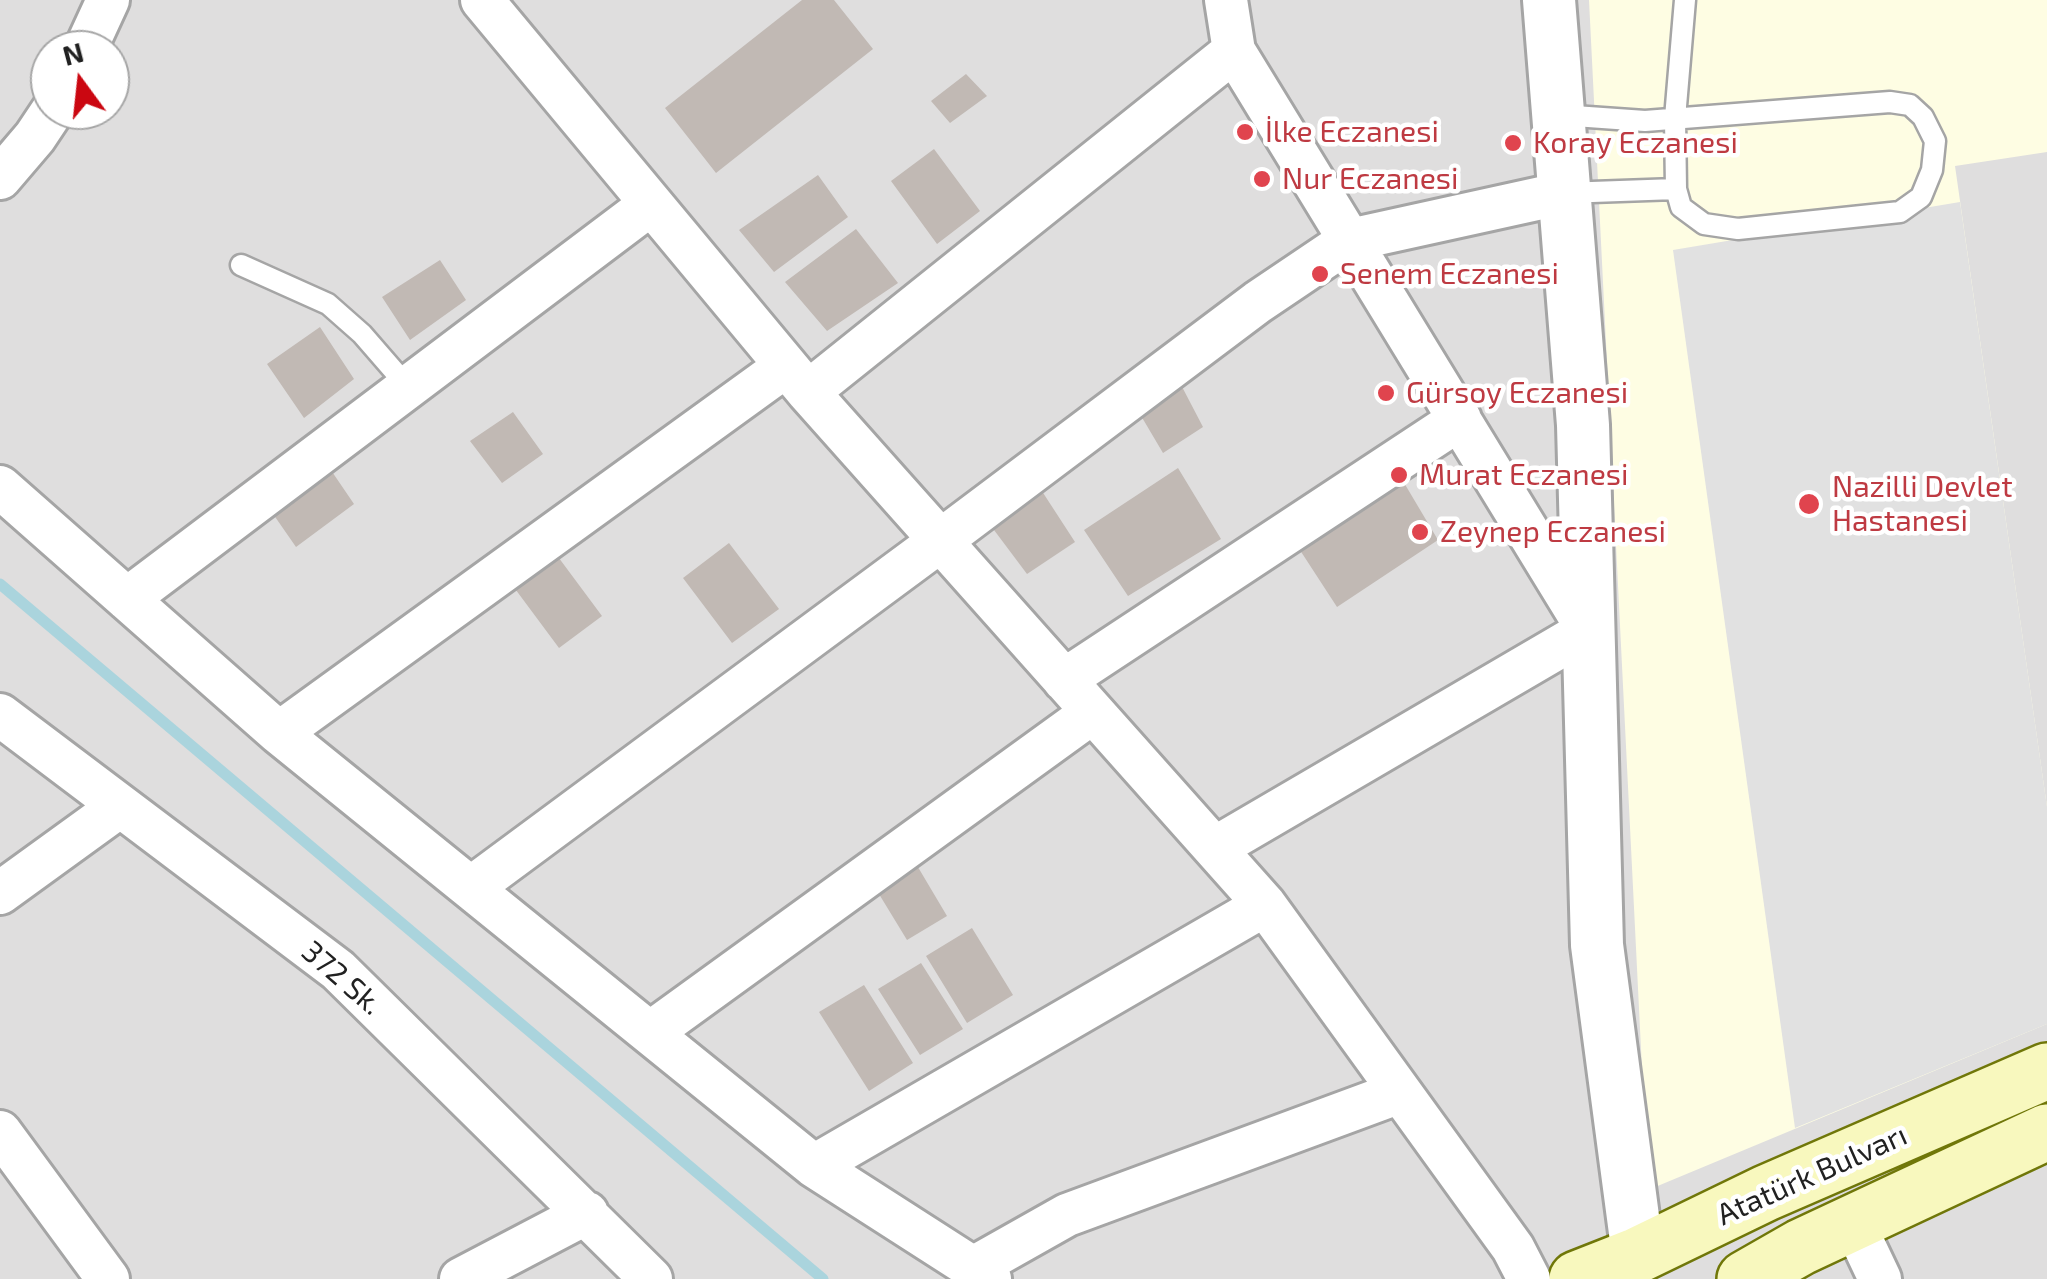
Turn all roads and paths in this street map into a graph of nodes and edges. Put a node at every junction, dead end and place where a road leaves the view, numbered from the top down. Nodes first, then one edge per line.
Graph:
1 (108, 0) edge
2 (482, 0) edge
3 (1226, 0) edge
4 (1548, 0) edge
5 (1685, 0) edge
6 (94, 30) edge
7 (1234, 51) junction
8 (1558, 115) junction
9 (1675, 118) junction
10 (40, 130) edge
11 (0, 178) edge
12 (1676, 189) junction
13 (1564, 193) junction
14 (651, 204) junction
15 (1350, 240) junction
16 (241, 264) dead end
17 (797, 379) junction
18 (408, 388) junction
19 (1460, 419) junction
20 (0, 487) edge
21 (940, 540) junction
22 (127, 599) junction
23 (1588, 630) junction
24 (1064, 680) junction
25 (1093, 712) junction
26 (0, 715) edge
27 (279, 733) junction
28 (120, 806) junction
29 (1215, 848) junction
30 (471, 888) junction
31 (0, 893) edge
32 (1265, 905) junction
33 (650, 1034) junction
34 (2047, 1071) edge
35 (1400, 1092) junction
36 (0, 1132) edge
37 (2047, 1132) edge
38 (814, 1166) junction
39 (587, 1213) junction
40 (1853, 1222) junction
41 (1641, 1267) edge
42 (981, 1273) edge
43 (108, 1279) edge
44 (461, 1279) edge
45 (651, 1279) edge
46 (1529, 1279) edge
47 (1577, 1279) edge
48 (1744, 1279) edge
49 (1880, 1279) edge

1 - 6 street
2 - 14 street
3 - 7 street
4 - 8 street
5 - 9 lane
7 - 15 street
7 - 17 street
8 - 9 lane
8 - 13 street
9 - 12 lane
9 - 12 lane
10 - 11 street
12 - 13 lane
13 - 15 street
13 - 23 street
14 - 17 street
14 - 18 street
15 - 19 street
15 - 21 street
16 - 18 lane
17 - 21 street
17 - 27 street
18 - 22 street
19 - 23 street
19 - 24 street
20 - 22 street
21 - 24 street
21 - 30 street
22 - 27 street
23 - 29 street
23 - 41 street
24 - 25 street
25 - 29 street
25 - 33 street
26 - 28 street, 372 Sk.
27 - 30 street
28 - 31 street
28 - 39 street, 372 Sk.
29 - 32 street
30 - 33 street
32 - 35 street
32 - 38 street
33 - 38 street
34 - 41 main road, Atatürk Bulvarı
35 - 42 street
35 - 46 street
36 - 43 street
37 - 40 main road, Atatürk Bulvarı
38 - 42 street
39 - 44 street
39 - 45 street, 372 Sk.
40 - 48 main road, Atatürk Bulvarı
40 - 49 street
41 - 47 main road, Atatürk Bulvarı

